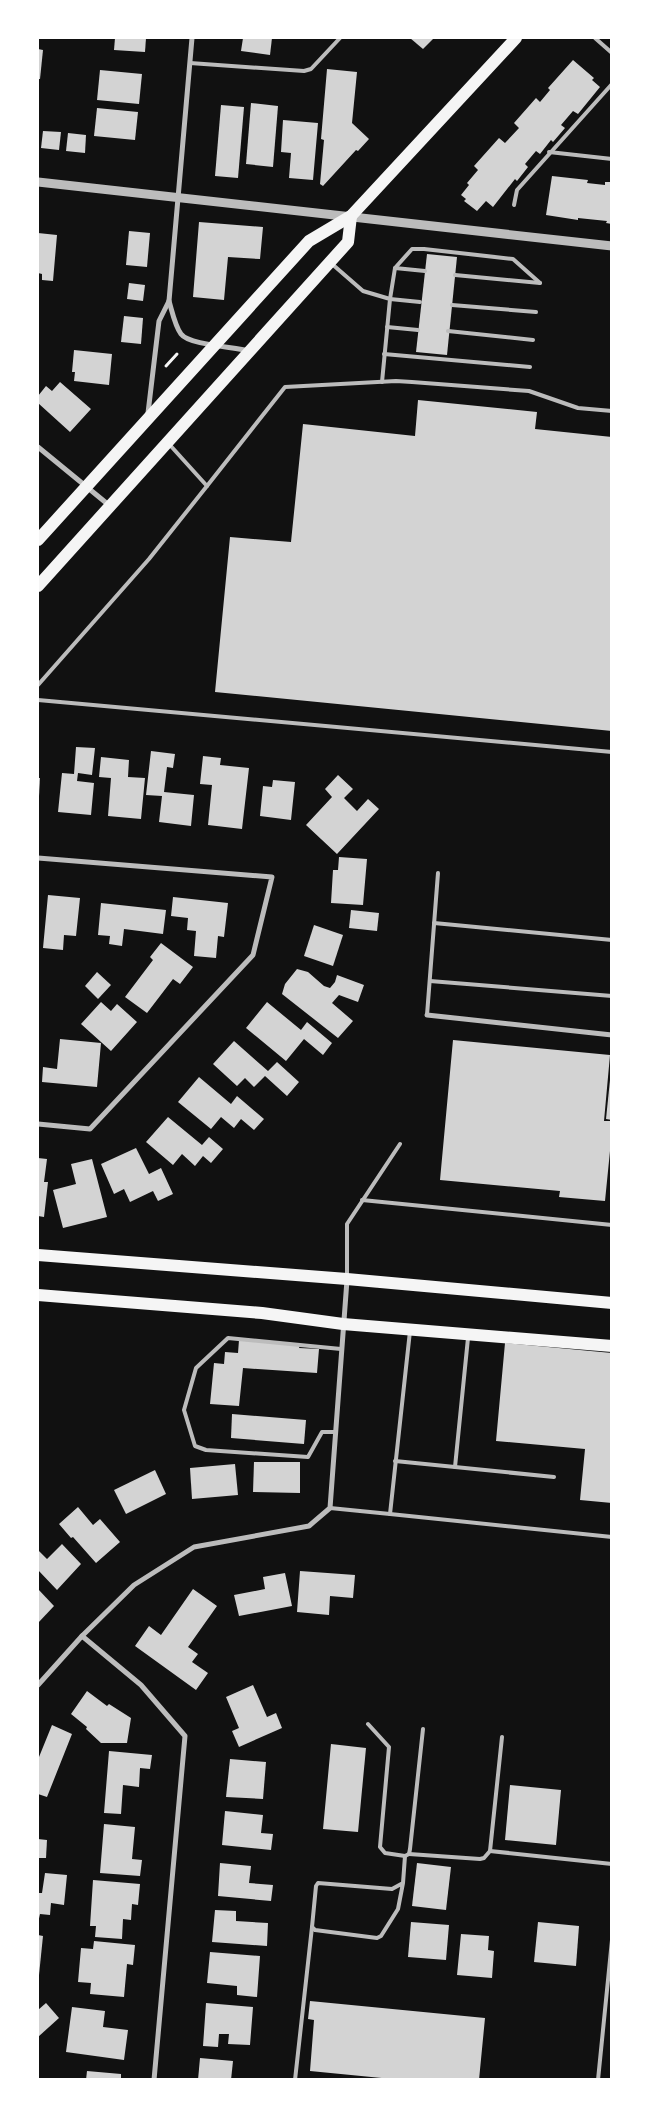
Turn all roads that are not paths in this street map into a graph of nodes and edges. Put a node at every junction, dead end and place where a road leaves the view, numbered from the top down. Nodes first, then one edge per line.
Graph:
1 (192, 38) edge
2 (340, 38) edge
3 (516, 38) edge
4 (595, 38) edge
5 (612, 53) edge
6 (190, 63) junction
7 (612, 84) edge
8 (549, 152) junction
9 (612, 159) edge
10 (38, 182) edge
11 (178, 196) junction
12 (514, 205) dead end
13 (351, 216) junction
14 (612, 246) edge
15 (331, 262) junction
16 (394, 268) junction
17 (425, 271) dead end
18 (455, 275) dead end
19 (390, 299) junction
20 (168, 301) junction
21 (420, 302) dead end
22 (452, 305) dead end
23 (536, 312) dead end
24 (387, 327) junction
25 (418, 330) dead end
26 (448, 331) dead end
27 (533, 340) dead end
28 (215, 344) junction
29 (250, 351) junction
30 (384, 354) junction
31 (530, 367) dead end
32 (382, 382) junction
33 (612, 411) edge
34 (148, 420) junction
35 (168, 443) junction
36 (38, 447) edge
37 (207, 486) junction
38 (86, 487) junction
39 (110, 506) junction
40 (38, 540) edge
41 (38, 586) edge
42 (38, 685) edge
43 (38, 700) edge
44 (612, 752) edge
45 (38, 858) edge
46 (438, 873) dead end
47 (434, 923) junction
48 (612, 940) edge
49 (430, 981) junction
50 (612, 996) edge
51 (427, 1015) joint
52 (612, 1035) edge
53 (38, 1124) edge
54 (400, 1144) dead end
55 (362, 1200) junction
56 (612, 1225) edge
57 (38, 1255) edge
58 (347, 1279) junction
59 (38, 1295) edge
60 (612, 1303) edge
61 (343, 1324) junction
62 (410, 1329) junction
63 (468, 1334) junction
64 (612, 1346) edge
65 (341, 1348) junction
66 (336, 1432) junction
67 (396, 1461) junction
68 (455, 1467) junction
69 (554, 1477) dead end
70 (330, 1508) junction
71 (390, 1514) junction
72 (612, 1537) edge
73 (82, 1636) junction
74 (38, 1685) edge
75 (368, 1724) dead end
76 (423, 1729) dead end
77 (502, 1737) dead end
78 (490, 1851) junction
79 (407, 1855) junction
80 (612, 1864) edge
81 (403, 1883) junction
82 (312, 1927) junction
83 (612, 1940) edge
84 (154, 2080) edge
85 (295, 2080) edge
86 (598, 2080) edge

1 - 6 street
2 - 6 lane
3 - 13 main road
4 - 5 lane
6 - 11 street
7 - 8 lane
8 - 9 lane
8 - 12 lane
10 - 11 street
11 - 13 street
11 - 20 street
13 - 14 street
13 - 15 main road
13 - 28 main road
15 - 19 lane
15 - 29 main road
16 - 17 lane
16 - 18 lane
16 - 19 lane
19 - 21 lane
19 - 24 lane
20 - 28 street
20 - 34 street
22 - 23 lane
24 - 25 lane
24 - 30 lane
26 - 27 lane
28 - 29 street
28 - 34 main road
29 - 35 main road
30 - 31 lane
30 - 32 lane
32 - 33 lane
32 - 37 lane
34 - 38 main road
35 - 37 lane
35 - 39 main road
36 - 38 street
37 - 42 lane
38 - 39 street
38 - 40 main road
39 - 41 main road
43 - 44 lane
45 - 53 street
46 - 47 lane
47 - 48 lane
47 - 49 lane
49 - 50 lane
49 - 51 lane
51 - 52 street
54 - 55 lane
55 - 56 lane
55 - 58 lane
57 - 58 main road
58 - 60 main road
58 - 61 street
59 - 61 main road
61 - 62 main road
61 - 65 street
62 - 63 main road
62 - 67 lane
63 - 64 main road
63 - 68 lane
65 - 66 street
65 - 66 lane
66 - 70 street
67 - 68 lane
67 - 71 lane
68 - 69 lane
70 - 71 lane
70 - 73 street
71 - 72 lane
73 - 74 street
73 - 84 street
75 - 79 lane
76 - 79 lane
77 - 78 lane
78 - 79 lane
78 - 80 lane
79 - 81 lane
81 - 82 lane
81 - 82 lane
82 - 85 lane
83 - 86 lane

